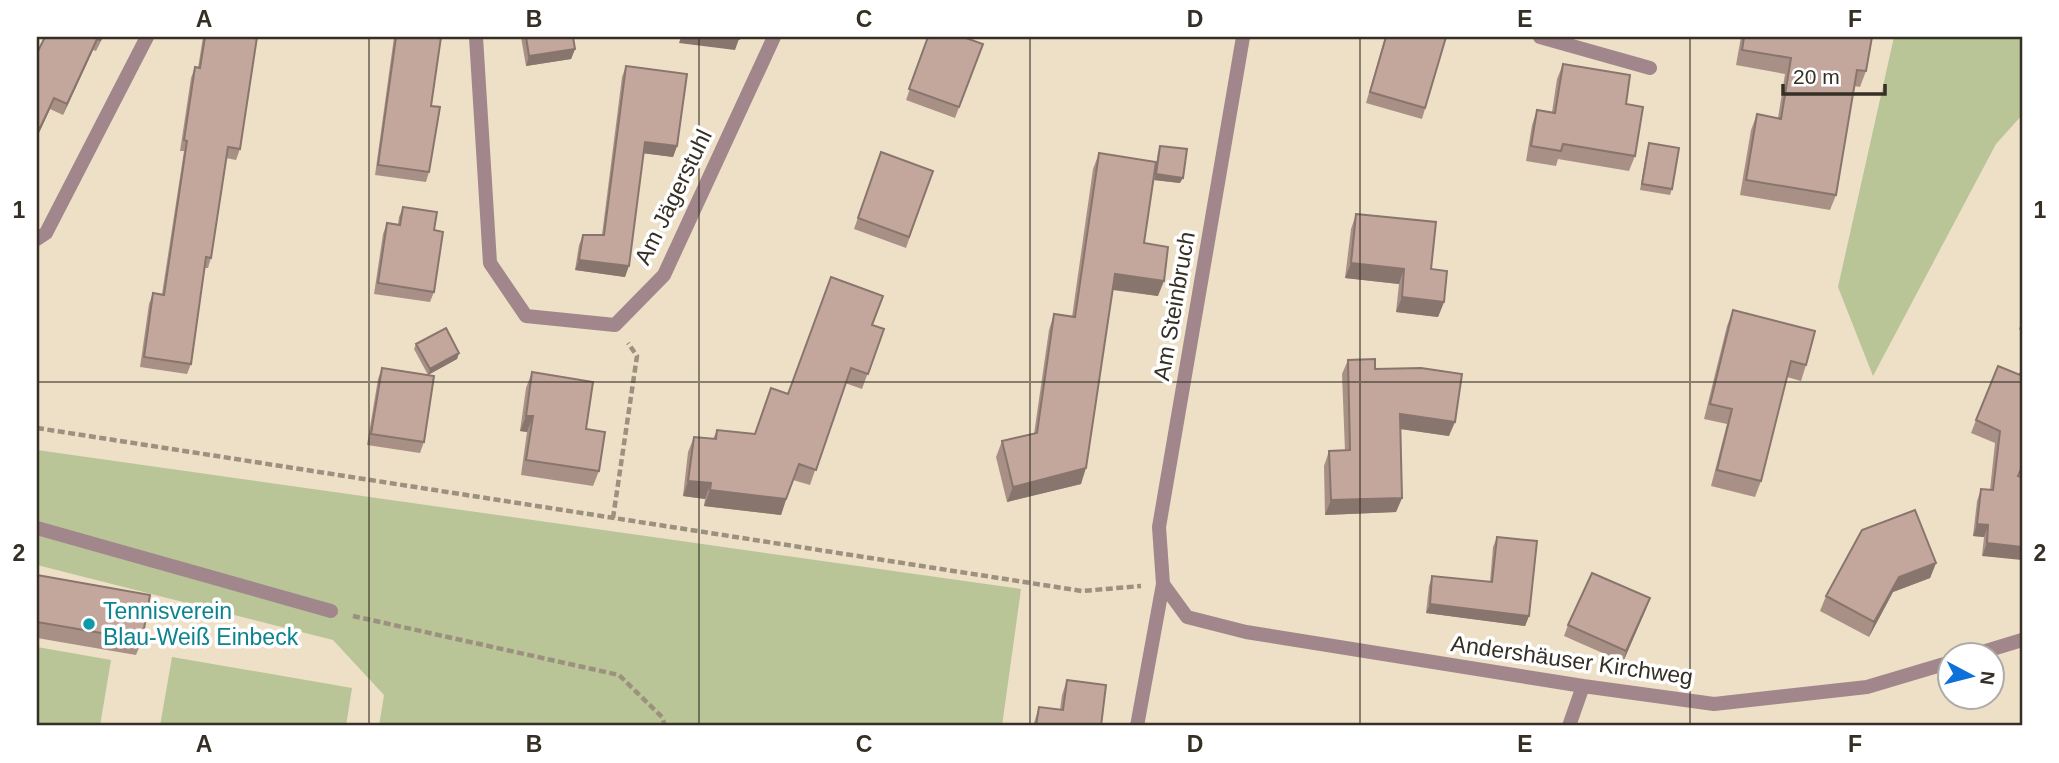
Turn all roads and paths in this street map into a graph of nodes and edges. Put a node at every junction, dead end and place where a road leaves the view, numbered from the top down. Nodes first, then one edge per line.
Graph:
1 (147, 37) edge
2 (476, 37) edge
3 (774, 37) edge
4 (1243, 37) edge
5 (1540, 37) edge
6 (1650, 68) dead end
7 (37, 239) edge
8 (615, 324) junction
9 (37, 428) edge
10 (612, 519) junction
11 (37, 528) edge
12 (1163, 584) junction
13 (331, 611) joint
14 (1937, 666) edge
15 (1583, 687) junction
16 (665, 726) edge
17 (1137, 726) edge
18 (1569, 726) edge

1 - 7 street
2 - 8 street
3 - 8 street, Am Jägerstuhl
4 - 12 street, Am Steinbruch
5 - 6 street
8 - 10 path
9 - 10 path
10 - 12 path
11 - 13 street
12 - 15 street, Andershäuser Kirchweg
12 - 17 street, Am Steinbruch
13 - 16 path
14 - 15 street, Andershäuser Kirchweg
15 - 18 street

